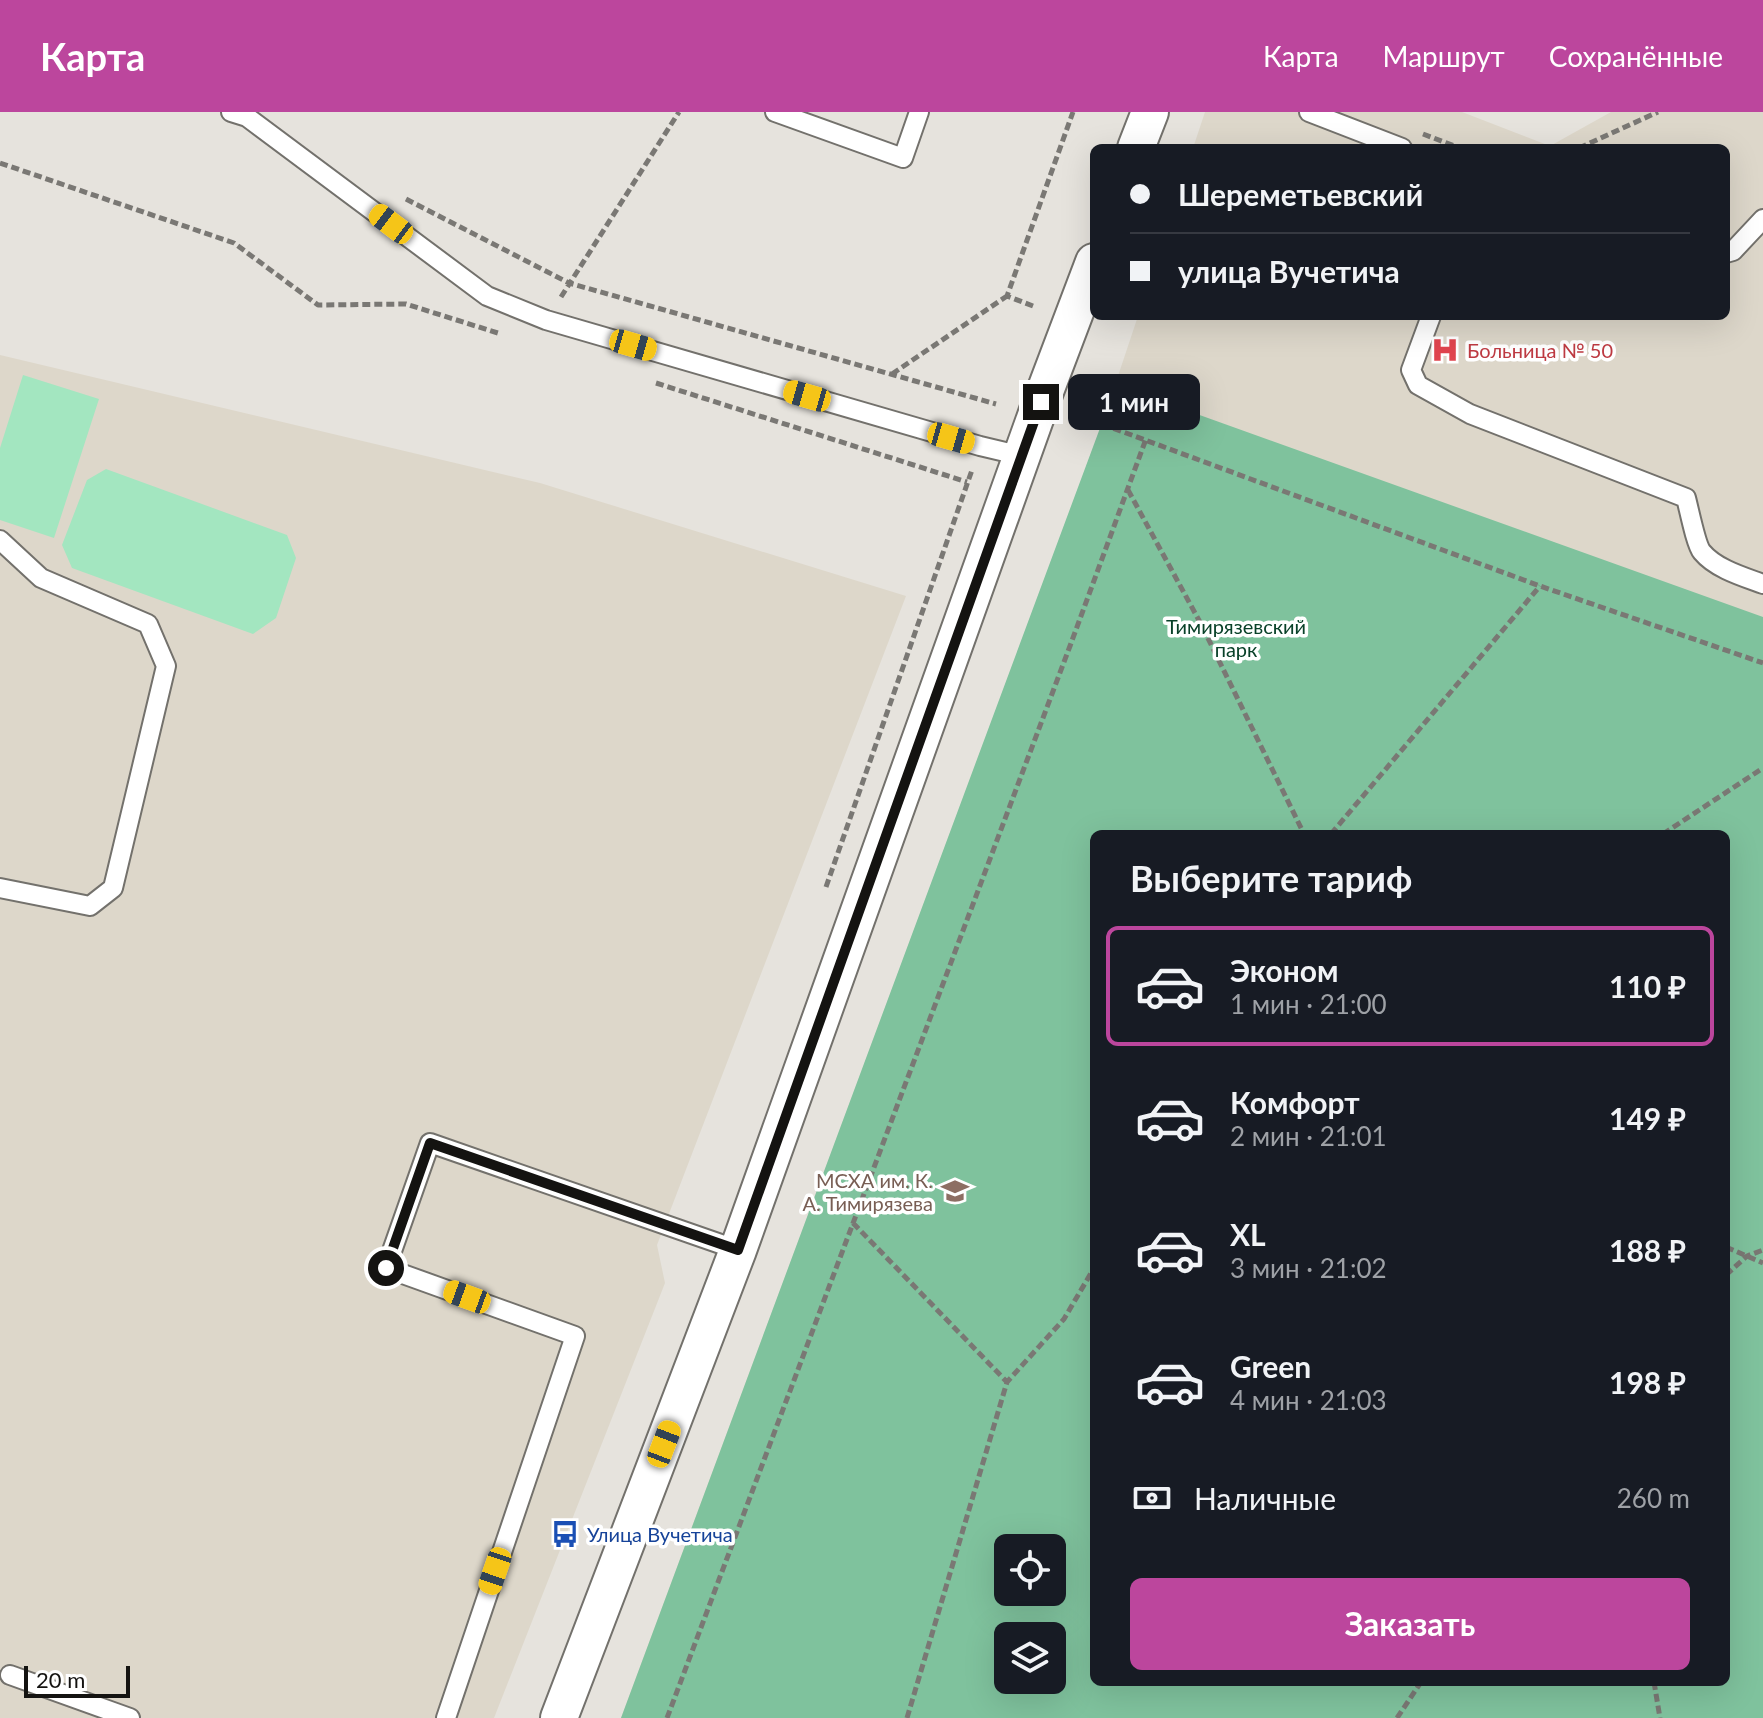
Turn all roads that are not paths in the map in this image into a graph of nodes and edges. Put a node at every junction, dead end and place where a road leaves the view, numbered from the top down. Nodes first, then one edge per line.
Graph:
1 (775, 112) edge
2 (919, 112) edge
3 (1150, 112) edge
4 (1309, 112) edge
5 (242, 114) edge
6 (1138, 144) edge
7 (1392, 144) edge
8 (1763, 219) edge
9 (1730, 252) edge
10 (1090, 273) edge
11 (1430, 320) edge
12 (1022, 456) junction
13 (0, 540) edge
14 (1763, 584) edge
15 (2, 892) edge
16 (738, 1250) junction
17 (10, 1675) dead end
18 (130, 1718) edge
19 (446, 1718) edge
20 (559, 1718) edge

1 - 2 lane
3 - 6 street
4 - 7 lane
5 - 12 lane
8 - 9 lane
10 - 12 street
11 - 14 lane
12 - 16 street
13 - 15 lane
16 - 19 lane
16 - 20 street
17 - 18 lane

